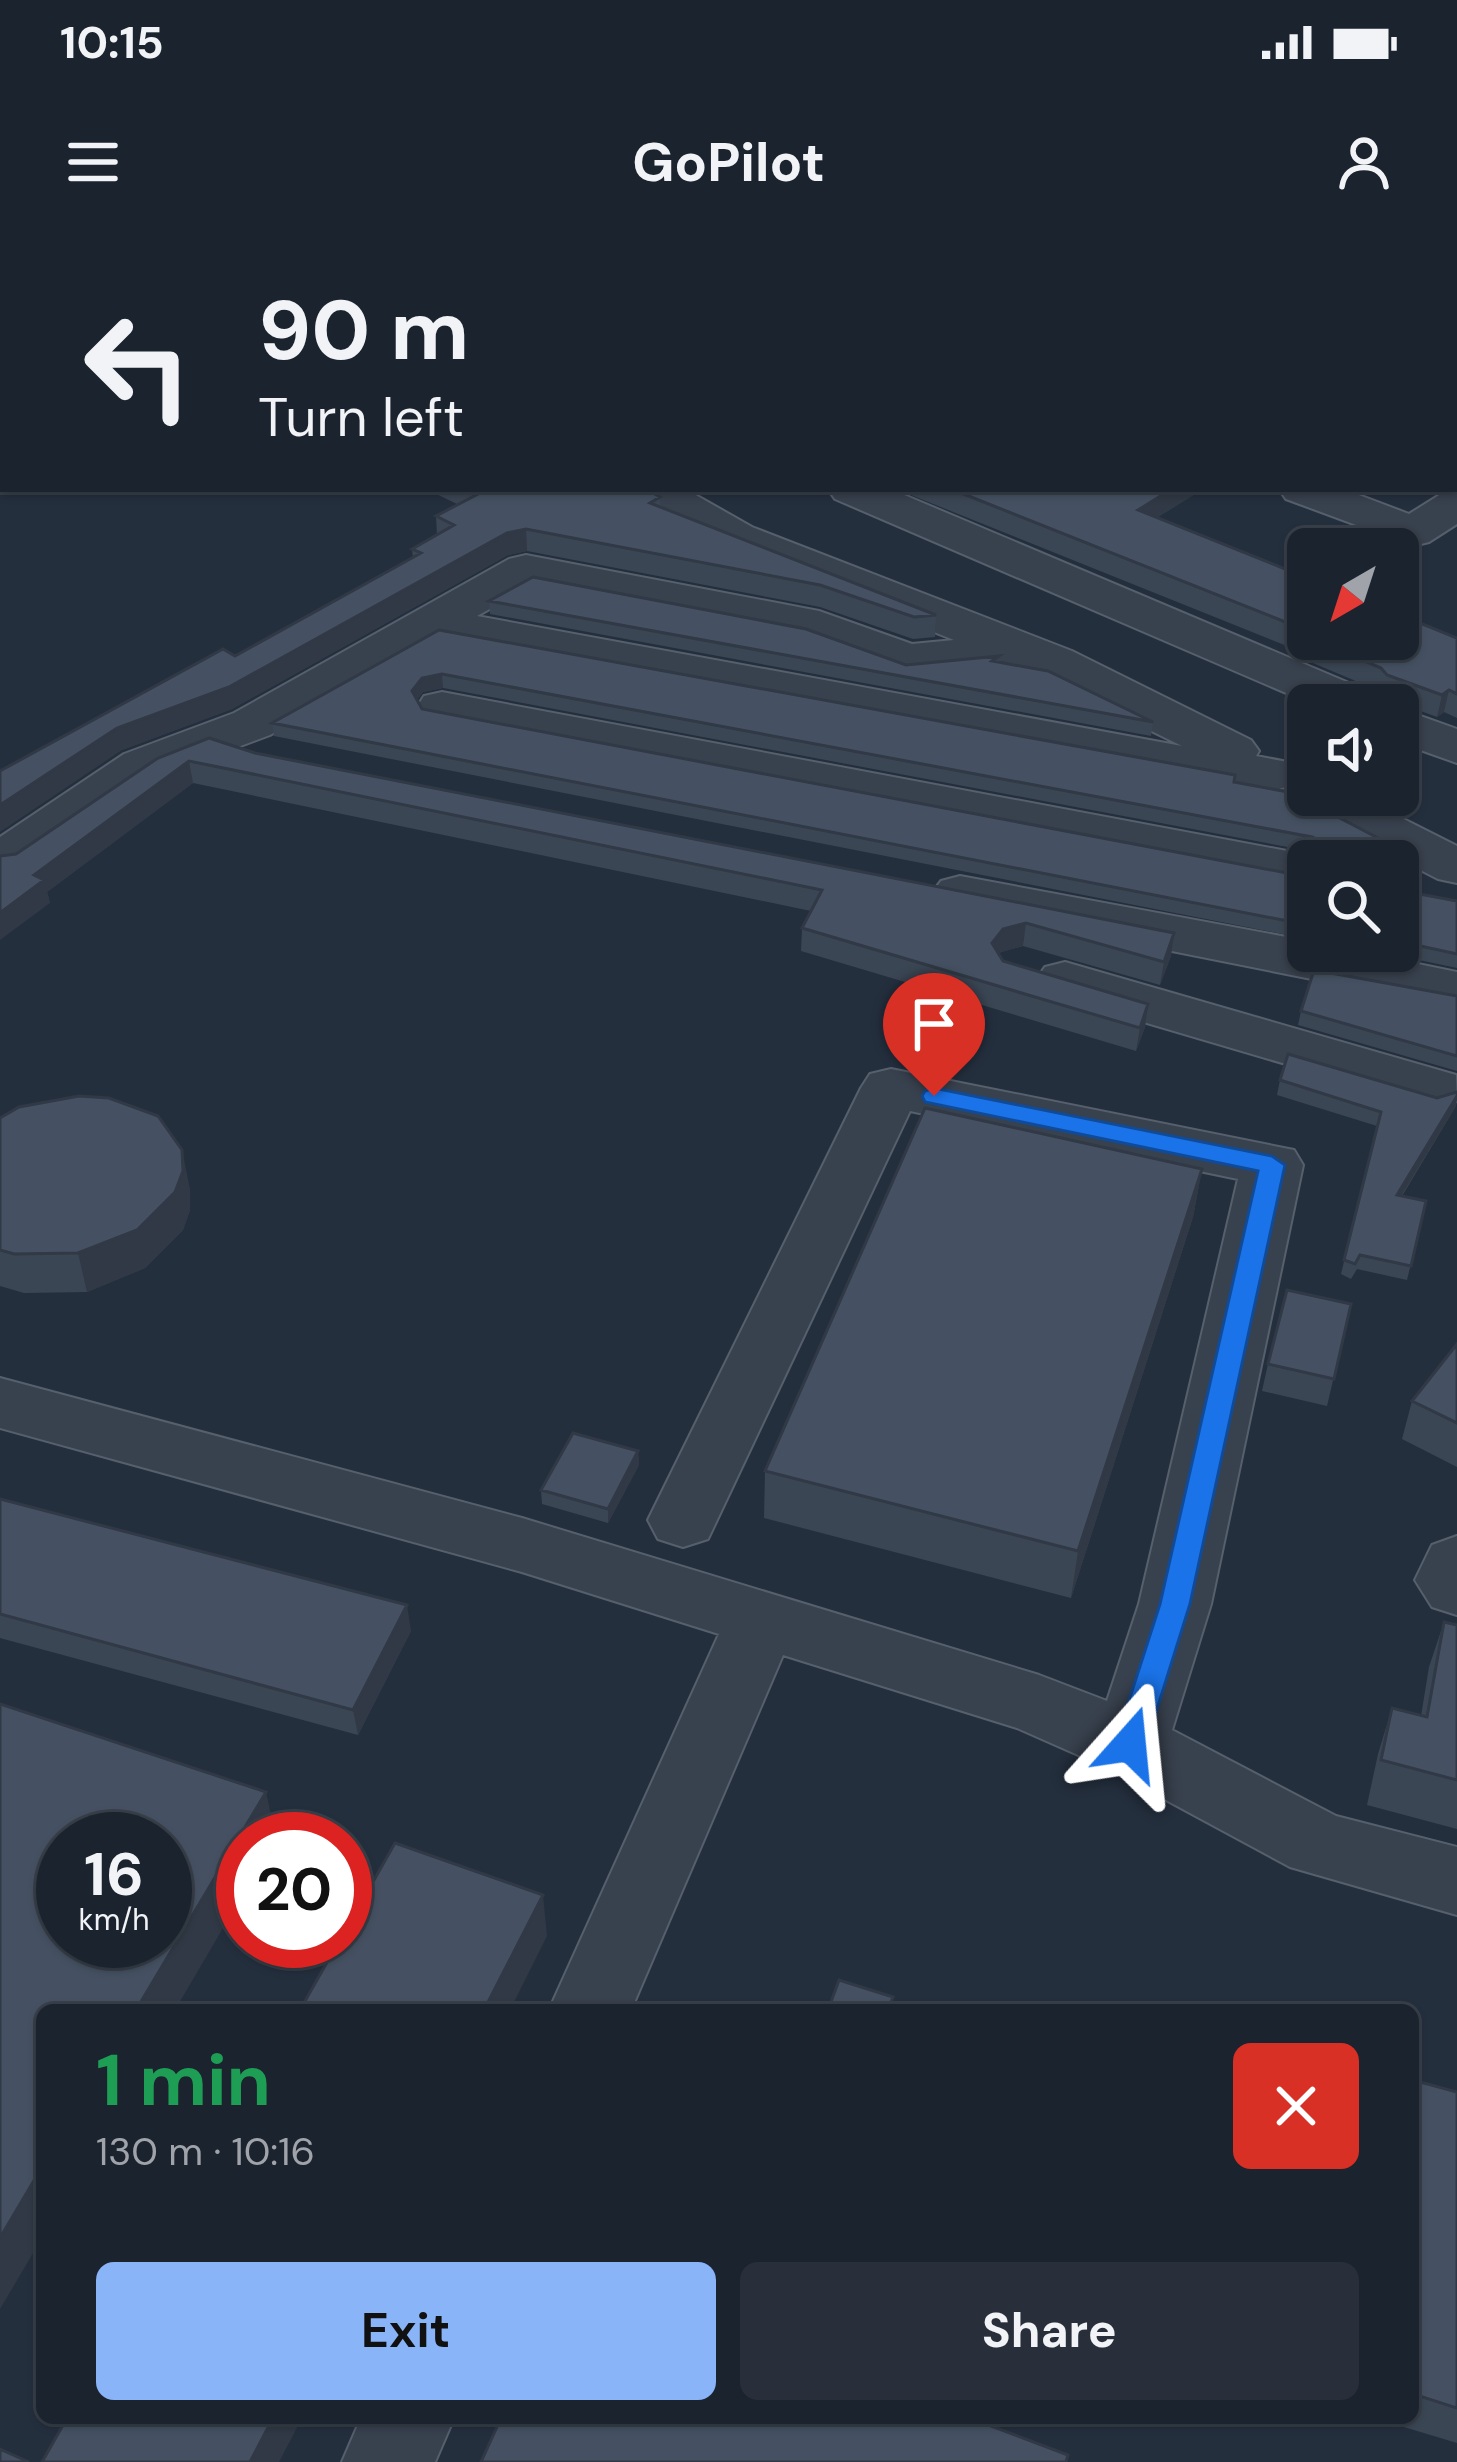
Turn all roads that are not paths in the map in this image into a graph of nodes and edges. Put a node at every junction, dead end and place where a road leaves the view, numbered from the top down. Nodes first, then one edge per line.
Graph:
1 (657, 492) edge
2 (858, 492) edge
3 (1310, 492) edge
4 (1457, 504) edge
5 (1403, 528) edge
6 (1419, 528) edge
7 (1419, 535) edge
8 (1457, 556) edge
9 (429, 622) junction
10 (1019, 648) junction
11 (1308, 684) edge
12 (442, 706) dead end
13 (1419, 732) edge
14 (214, 740) junction
15 (1457, 748) edge
16 (282, 760) edge
17 (1287, 781) edge
18 (1287, 784) edge
19 (1356, 816) edge
20 (0, 861) edge
21 (1457, 867) edge
22 (1287, 868) edge
23 (899, 882) edge
24 (1419, 889) edge
25 (1457, 894) edge
26 (1205, 937) junction
27 (1287, 954) edge
28 (1022, 968) edge
29 (1292, 972) edge
30 (1375, 972) edge
31 (1457, 989) edge
32 (1158, 1008) junction
33 (1266, 1041) junction
34 (1435, 1089) dead end
35 (0, 1403) edge
36 (682, 1520) dead end
37 (1457, 1564) edge
38 (1457, 1587) edge
39 (761, 1622) junction
40 (1130, 1744) junction
41 (1457, 1881) edge
42 (593, 2004) edge
43 (404, 2424) edge
44 (388, 2462) edge

1 - 10 lane
2 - 11 lane
3 - 5 lane
4 - 6 lane
7 - 8 lane
9 - 10 lane
9 - 14 lane
9 - 18 lane
10 - 17 lane
12 - 22 lane
13 - 15 lane
14 - 16 lane
14 - 20 lane
19 - 21 lane
23 - 26 lane
24 - 25 lane
26 - 27 lane
26 - 32 lane
28 - 32 lane
29 - 33 lane
30 - 31 lane
32 - 33 lane
33 - 34 lane
35 - 39 lane
36 - 40 lane
37 - 38 lane
39 - 40 lane
39 - 42 lane
40 - 41 lane
43 - 44 lane

